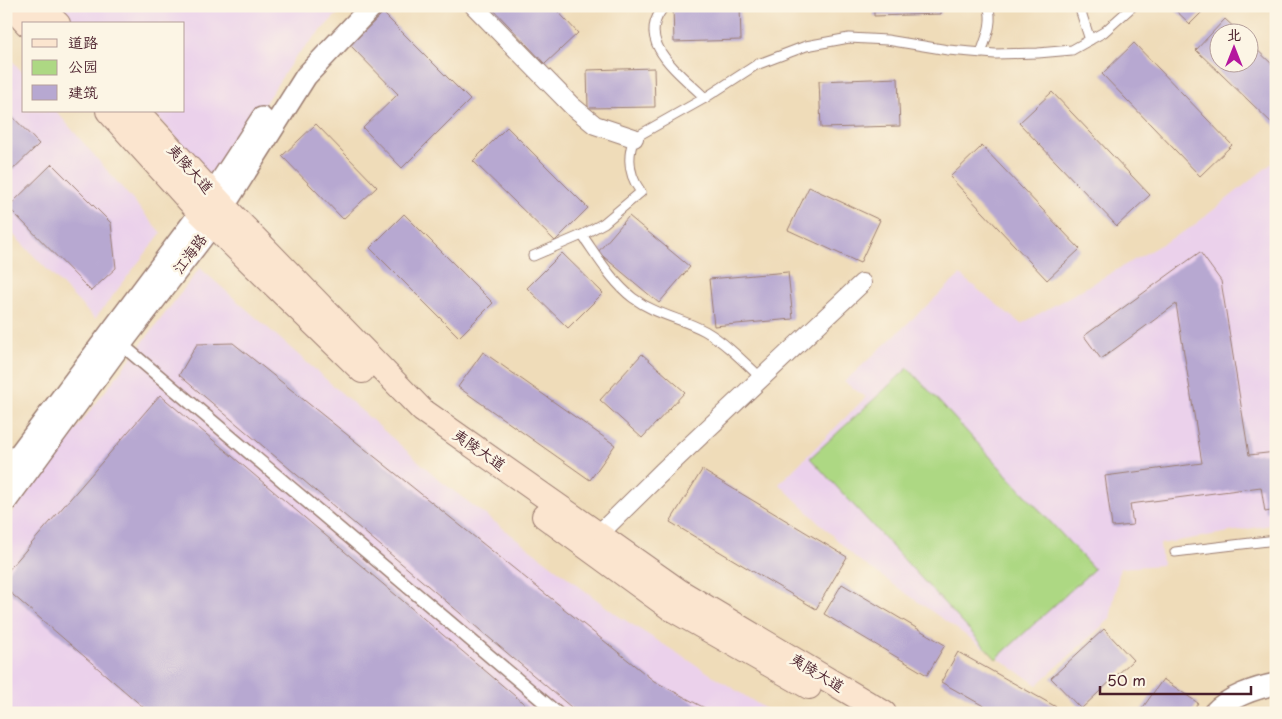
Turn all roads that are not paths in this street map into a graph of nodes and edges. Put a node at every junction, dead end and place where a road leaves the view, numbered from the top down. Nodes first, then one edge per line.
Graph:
1 (10, 6) edge
2 (39, 6) edge
3 (354, 6) edge
4 (372, 6) edge
5 (474, 6) edge
6 (665, 6) edge
7 (988, 6) edge
8 (1079, 6) edge
9 (1132, 6) edge
10 (25, 22) edge
11 (56, 22) edge
12 (1090, 40) junction
13 (981, 53) junction
14 (705, 98) junction
15 (109, 112) edge
16 (138, 112) edge
17 (634, 138) junction
18 (212, 210) junction
19 (582, 235) junction
20 (533, 256) dead end
21 (862, 283) dead end
22 (121, 344) junction
23 (762, 378) junction
24 (6, 472) edge
25 (6, 501) edge
26 (598, 535) junction
27 (1276, 540) edge
28 (1175, 552) dead end
29 (1276, 684) edge
30 (557, 713) edge
31 (853, 713) edge
32 (884, 713) edge
33 (1214, 713) edge

1 - 10 main road
2 - 11 main road
3 - 18 street, 江海路
4 - 18 street, 江海路
5 - 17 street
6 - 14 lane
7 - 13 lane
8 - 12 lane
9 - 12 lane
12 - 13 lane
13 - 14 lane
14 - 17 lane
15 - 18 main road, 夷陵大道
16 - 18 main road, 夷陵大道
17 - 19 lane
18 - 22 street, 江海路
18 - 24 street, 江海路
18 - 26 main road, 夷陵大道
18 - 31 main road, 夷陵大道
19 - 20 lane
19 - 23 lane
21 - 23 street
22 - 25 street, 江海路
22 - 30 street
23 - 26 street
26 - 32 main road, 夷陵大道
27 - 28 lane
29 - 33 street

